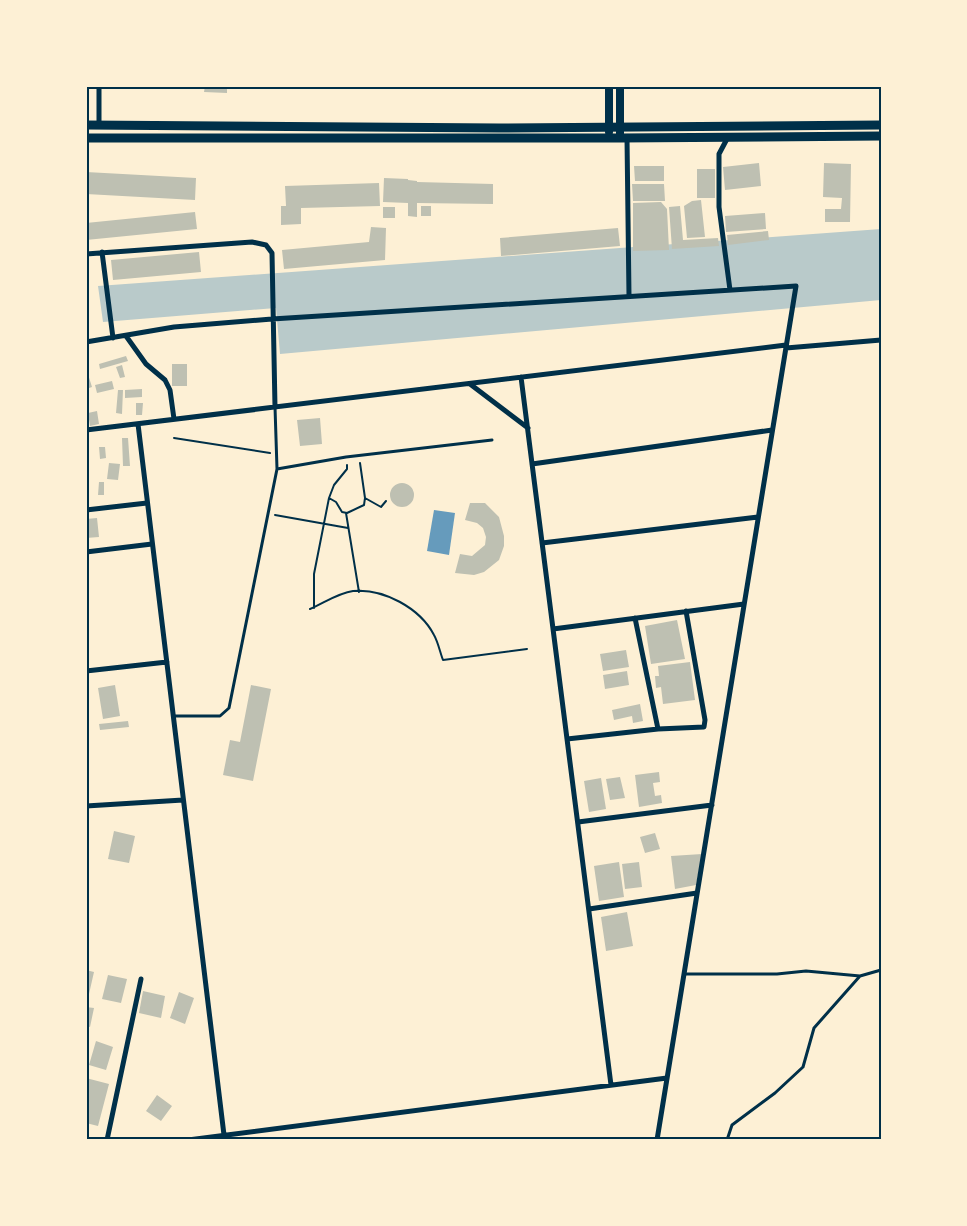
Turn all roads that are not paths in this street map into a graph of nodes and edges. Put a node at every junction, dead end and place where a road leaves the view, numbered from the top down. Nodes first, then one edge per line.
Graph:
1 (99, 86) edge
2 (609, 86) edge
3 (620, 86) edge
4 (86, 125) edge
5 (100, 125) junction
6 (881, 125) edge
7 (621, 128) junction
8 (609, 133) junction
9 (881, 136) edge
10 (729, 137) junction
11 (86, 138) edge
12 (624, 138) junction
13 (102, 252) junction
14 (86, 254) edge
15 (730, 290) junction
16 (629, 296) junction
17 (272, 319) junction
18 (126, 336) junction
19 (113, 338) junction
20 (881, 340) edge
21 (86, 342) edge
22 (786, 346) junction
23 (521, 377) junction
24 (469, 383) junction
25 (275, 407) junction
26 (174, 419) junction
27 (138, 424) junction
28 (528, 428) junction
29 (86, 430) edge
30 (772, 430) junction
31 (492, 440) dead end
32 (532, 464) junction
33 (277, 469) junction
34 (147, 503) junction
35 (86, 510) edge
36 (758, 517) junction
37 (542, 543) junction
38 (152, 544) junction
39 (86, 552) edge
40 (744, 604) junction
41 (686, 612) junction
42 (635, 618) junction
43 (553, 629) junction
44 (166, 662) junction
45 (86, 671) edge
46 (173, 716) junction
47 (658, 729) junction
48 (567, 739) junction
49 (183, 800) junction
50 (712, 805) junction
51 (86, 806) edge
52 (578, 822) junction
53 (697, 893) junction
54 (589, 909) junction
55 (881, 970) edge
56 (684, 974) junction
57 (860, 976) junction
58 (141, 979) dead end
59 (667, 1078) junction
60 (611, 1085) junction
61 (224, 1135) junction
62 (107, 1140) edge
63 (189, 1140) edge
64 (657, 1140) edge
65 (727, 1140) edge

1 - 5 street
2 - 8 main road
3 - 7 main road
4 - 5 main road
5 - 8 main road
6 - 7 main road
7 - 8 main road
7 - 12 main road
8 - 11 main road
8 - 12 main road
9 - 10 main road
10 - 12 main road
10 - 15 street
12 - 16 street
13 - 14 street
13 - 17 street
13 - 19 street
15 - 16 street
15 - 22 street
16 - 17 street
17 - 18 street
17 - 25 street
18 - 19 street
18 - 26 street
19 - 21 street
20 - 22 street
22 - 23 street
22 - 30 street
23 - 24 street
23 - 28 street
24 - 25 street
24 - 28 street
25 - 26 street
25 - 33 lane
26 - 27 street
27 - 29 street
27 - 34 street
28 - 32 street
30 - 32 street
30 - 36 street
31 - 33 lane
32 - 37 street
33 - 46 lane
34 - 35 street
34 - 38 street
36 - 37 street
36 - 40 street
37 - 43 street
38 - 39 street
38 - 44 street
40 - 41 street
40 - 50 street
41 - 42 street
41 - 47 street
42 - 43 street
42 - 47 street
43 - 48 street
44 - 45 street
44 - 46 street
46 - 49 street
47 - 48 street
48 - 52 street
49 - 51 street
49 - 61 street
50 - 52 street
50 - 53 street
52 - 54 street
53 - 54 street
53 - 56 street
54 - 60 street
55 - 57 lane
56 - 57 lane
56 - 59 street
57 - 65 lane
58 - 62 street
59 - 60 street
59 - 64 street
60 - 61 street
61 - 63 street

